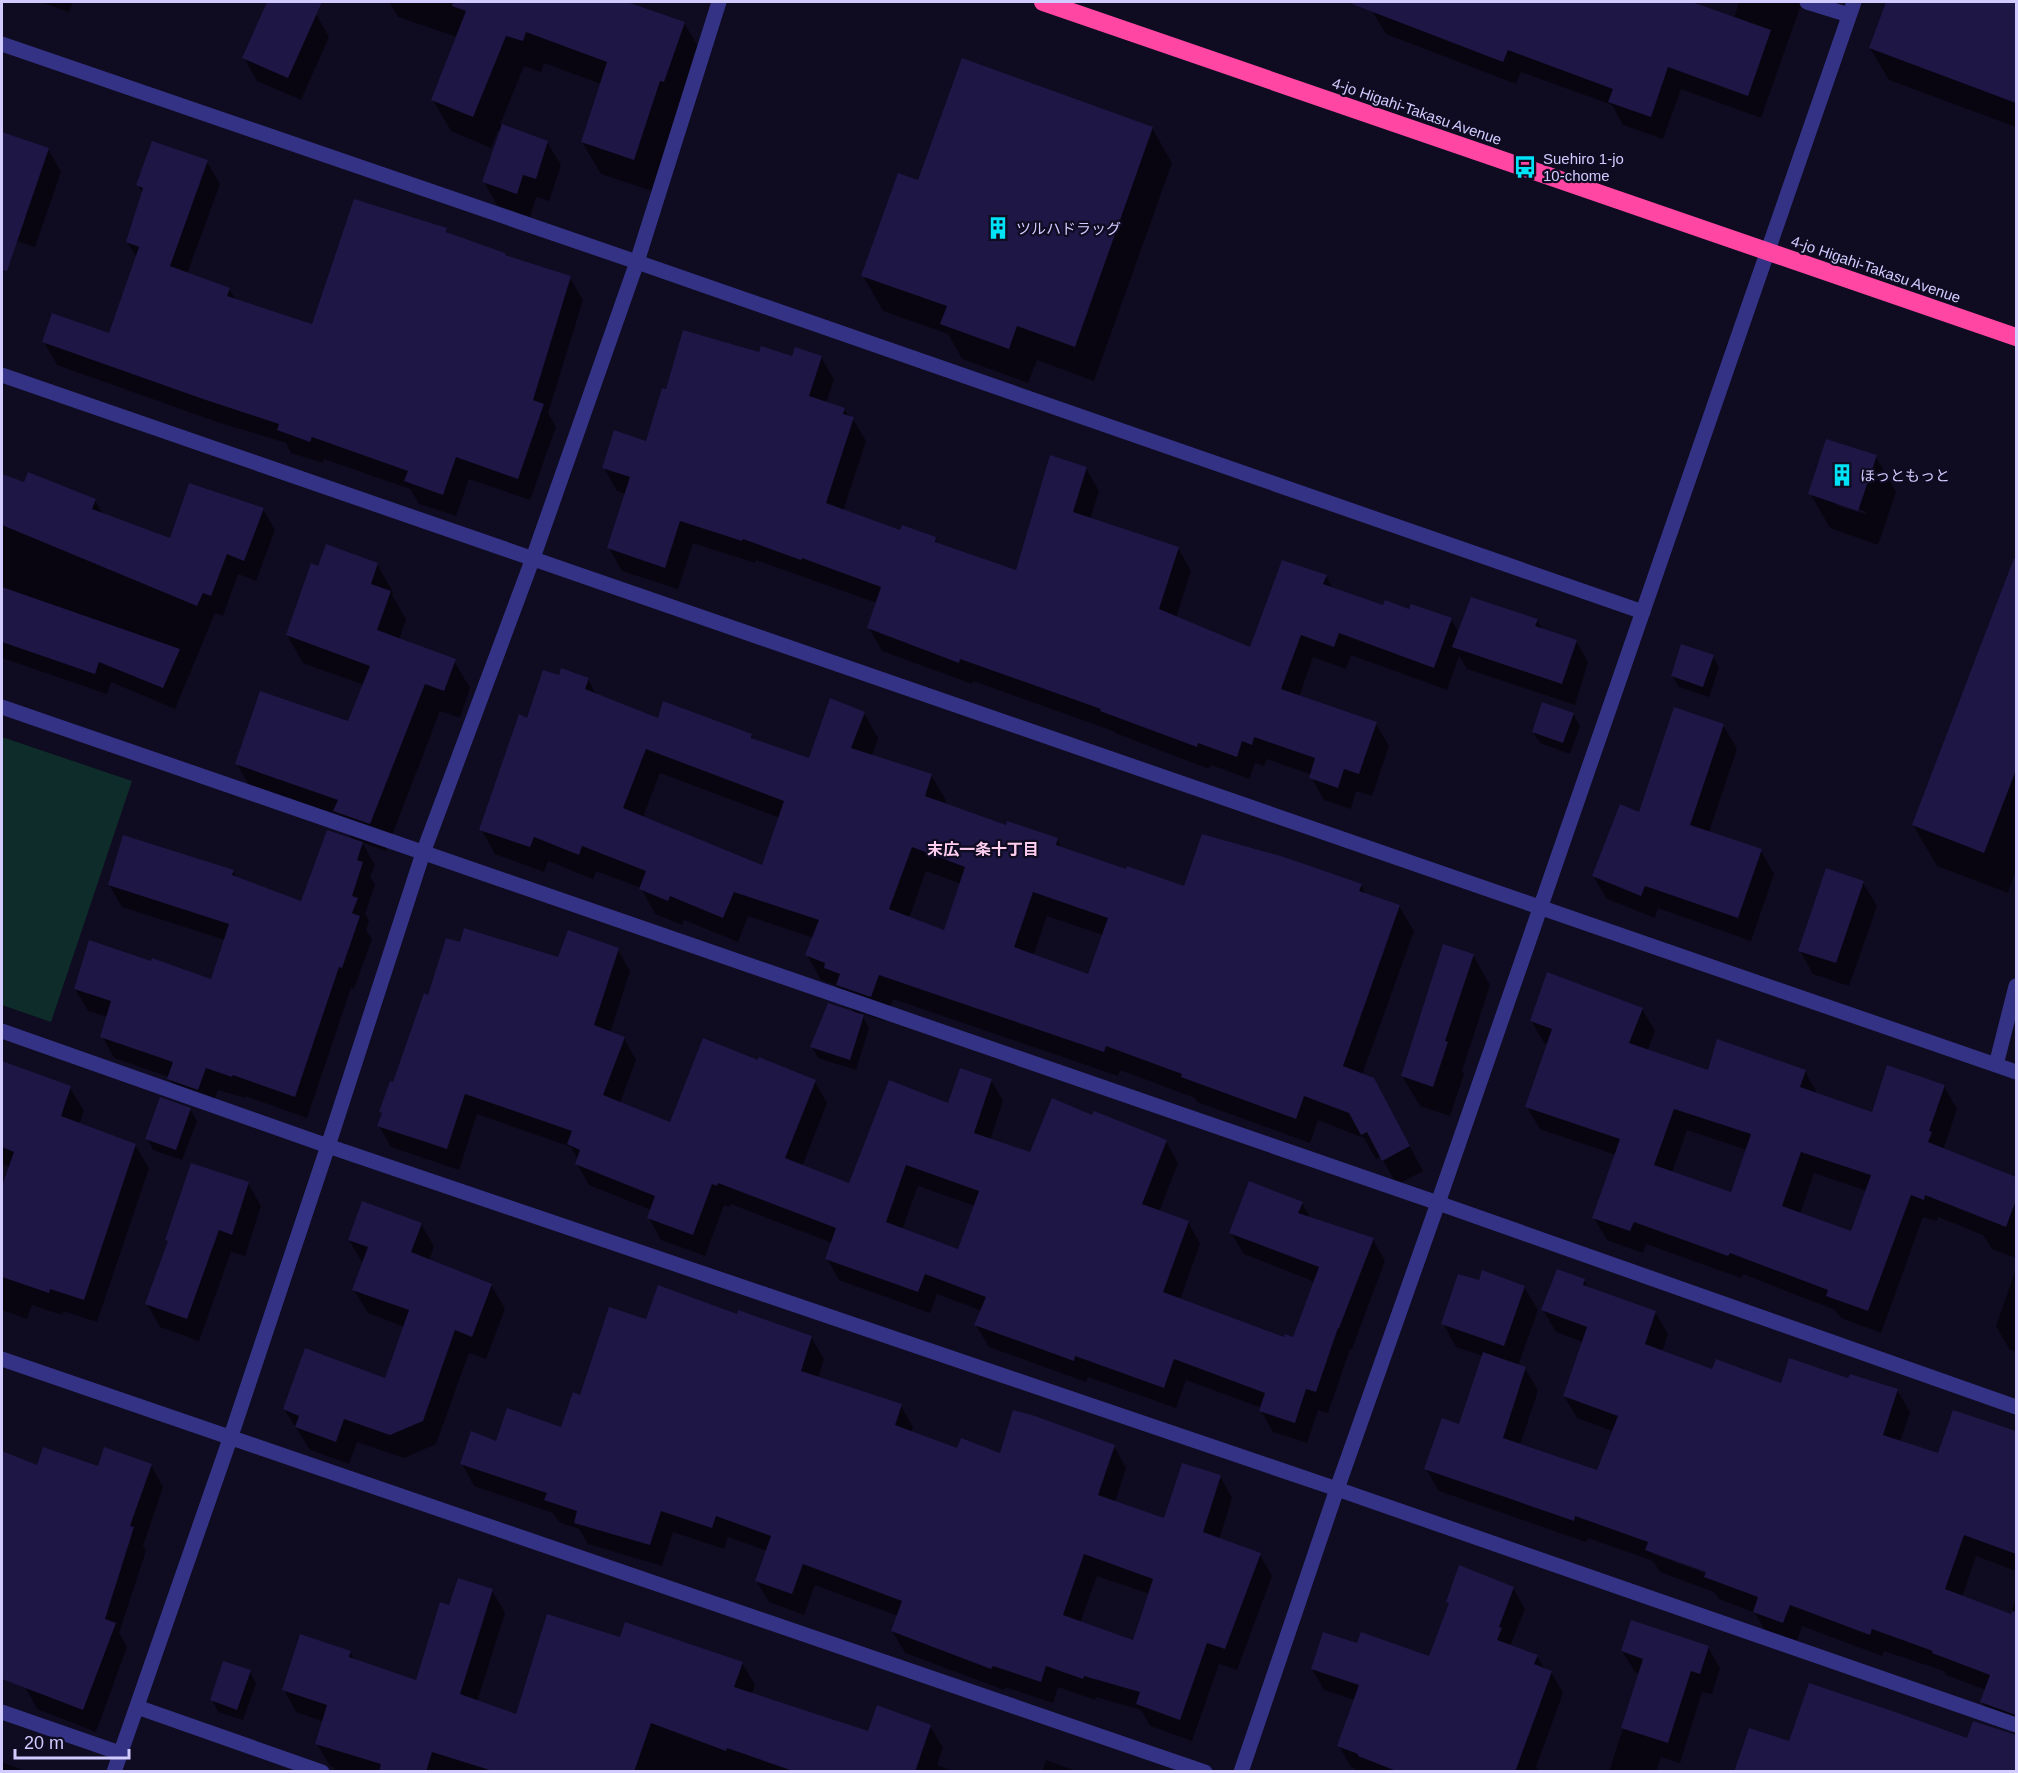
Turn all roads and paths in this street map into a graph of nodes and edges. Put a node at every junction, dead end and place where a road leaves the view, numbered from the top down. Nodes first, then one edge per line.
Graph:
1 (719, 2) edge
2 (1043, 2) edge
3 (1806, 2) edge
4 (1852, 8) edge
5 (2, 44) edge
6 (1768, 251) junction
7 (637, 262) junction
8 (2016, 337) edge
9 (2, 375) edge
10 (533, 558) junction
11 (1643, 612) junction
12 (2, 707) edge
13 (423, 853) junction
14 (1541, 906) junction
15 (2016, 986) edge
16 (2, 1032) edge
17 (1996, 1065) junction
18 (2016, 1072) edge
19 (328, 1146) junction
20 (1438, 1203) junction
21 (2, 1359) edge
22 (2016, 1407) edge
23 (230, 1439) junction
24 (1337, 1489) junction
25 (137, 1707) junction
26 (2, 1712) edge
27 (2016, 1725) edge
28 (120, 1753) junction
29 (114, 1772) edge
30 (322, 1772) edge
31 (1205, 1772) edge
32 (1241, 1772) edge

1 - 7 street
2 - 6 highway, 4-jo Higahi-Takasu Avenue
3 - 4 street
4 - 6 street
5 - 7 street
6 - 8 highway, 4-jo Higahi-Takasu Avenue
6 - 11 street
7 - 10 street
7 - 11 street
9 - 10 street
10 - 13 street
10 - 14 street
11 - 14 street
12 - 13 street
13 - 19 street
13 - 20 street
14 - 17 street
14 - 20 street
15 - 17 street
16 - 19 street
17 - 18 street
19 - 23 street
19 - 24 street
20 - 22 street
20 - 24 street
21 - 23 street
23 - 25 street
23 - 31 street
24 - 27 street
24 - 32 street
25 - 28 street
25 - 30 street
26 - 28 street
28 - 29 street

